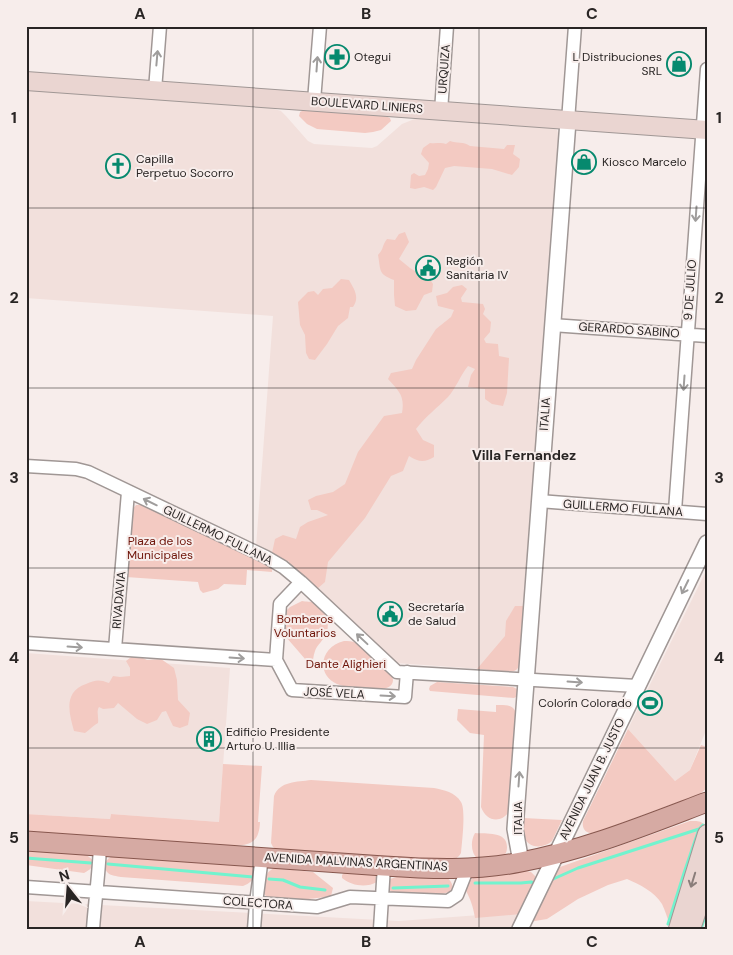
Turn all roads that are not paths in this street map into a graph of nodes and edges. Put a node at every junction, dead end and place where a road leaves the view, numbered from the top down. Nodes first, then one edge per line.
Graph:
1 (160, 26) edge
2 (320, 26) edge
3 (447, 26) edge
4 (575, 26) edge
5 (707, 69) edge
6 (26, 81) edge
7 (155, 90) junction
8 (314, 101) junction
9 (441, 111) junction
10 (568, 121) junction
11 (705, 130) edge
12 (552, 324) junction
13 (687, 334) junction
14 (707, 336) edge
15 (26, 466) edge
16 (128, 492) junction
17 (539, 501) junction
18 (675, 511) junction
19 (707, 514) edge
20 (707, 543) edge
21 (301, 582) junction
22 (26, 643) edge
23 (115, 649) junction
24 (276, 660) junction
25 (407, 672) junction
26 (526, 679) junction
27 (637, 686) junction
28 (707, 802) edge
29 (707, 834) edge
30 (26, 841) edge
31 (100, 846) junction
32 (556, 854) junction
33 (262, 857) junction
34 (521, 862) junction
35 (384, 866) junction
36 (468, 868) junction
37 (707, 880) edge
38 (26, 887) edge
39 (96, 891) junction
40 (382, 899) junction
41 (256, 903) junction
42 (93, 929) edge
43 (254, 929) edge
44 (380, 929) edge
45 (520, 929) edge
46 (678, 929) edge
47 (692, 929) edge

7 -> 1 street
8 -> 2 street
3 - 9 street, URQUIZA
4 - 10 street, ITALIA
5 - 11 street, 9 DE JULIO
6 - 7 main road, BOULEVARD LINIERS
7 - 8 main road, BOULEVARD LINIERS
8 - 9 main road, BOULEVARD LINIERS
9 - 10 main road, BOULEVARD LINIERS
10 - 11 main road, BOULEVARD LINIERS
10 - 12 street, ITALIA
11 -> 13 street, 9 DE JULIO
12 - 13 street, GERARDO SABINO
12 - 17 street, ITALIA
13 - 14 street, GERARDO SABINO
13 -> 18 street, 9 DE JULIO
15 - 16 street, GUILLERMO FULLANA
21 -> 16 street, GUILLERMO FULLANA
16 - 23 street, RIVADAVIA
17 - 18 street, GUILLERMO FULLANA
17 - 26 street, ITALIA
18 - 19 street, GUILLERMO FULLANA
20 -> 27 street, AVENIDA JUAN B. JUSTO
21 - 24 street
25 -> 21 street, GUILLERMO FULLANA
22 -> 23 street
23 -> 24 street
24 -> 25 street, JOSÉ VELA
25 - 26 street
26 -> 27 street
34 -> 26 street, ITALIA
27 - 32 street, AVENIDA JUAN B. JUSTO
28 - 32 main road, AVENIDA MALVINAS ARGENTINAS
29 -> 46 main road
30 - 31 main road, AVENIDA MALVINAS ARGENTINAS
31 - 33 main road, AVENIDA MALVINAS ARGENTINAS
31 - 39 street
32 - 34 main road, AVENIDA MALVINAS ARGENTINAS
32 - 45 street, AVENIDA JUAN B. JUSTO
33 - 35 main road, AVENIDA MALVINAS ARGENTINAS
33 - 41 street
34 - 36 main road, AVENIDA MALVINAS ARGENTINAS
35 - 36 main road, AVENIDA MALVINAS ARGENTINAS
35 - 40 street
36 - 40 street, COLECTORA
37 - 47 main road
38 - 39 street, COLECTORA
39 - 41 street, COLECTORA
39 - 42 street
40 - 41 street, COLECTORA
40 - 44 street
41 - 43 street

